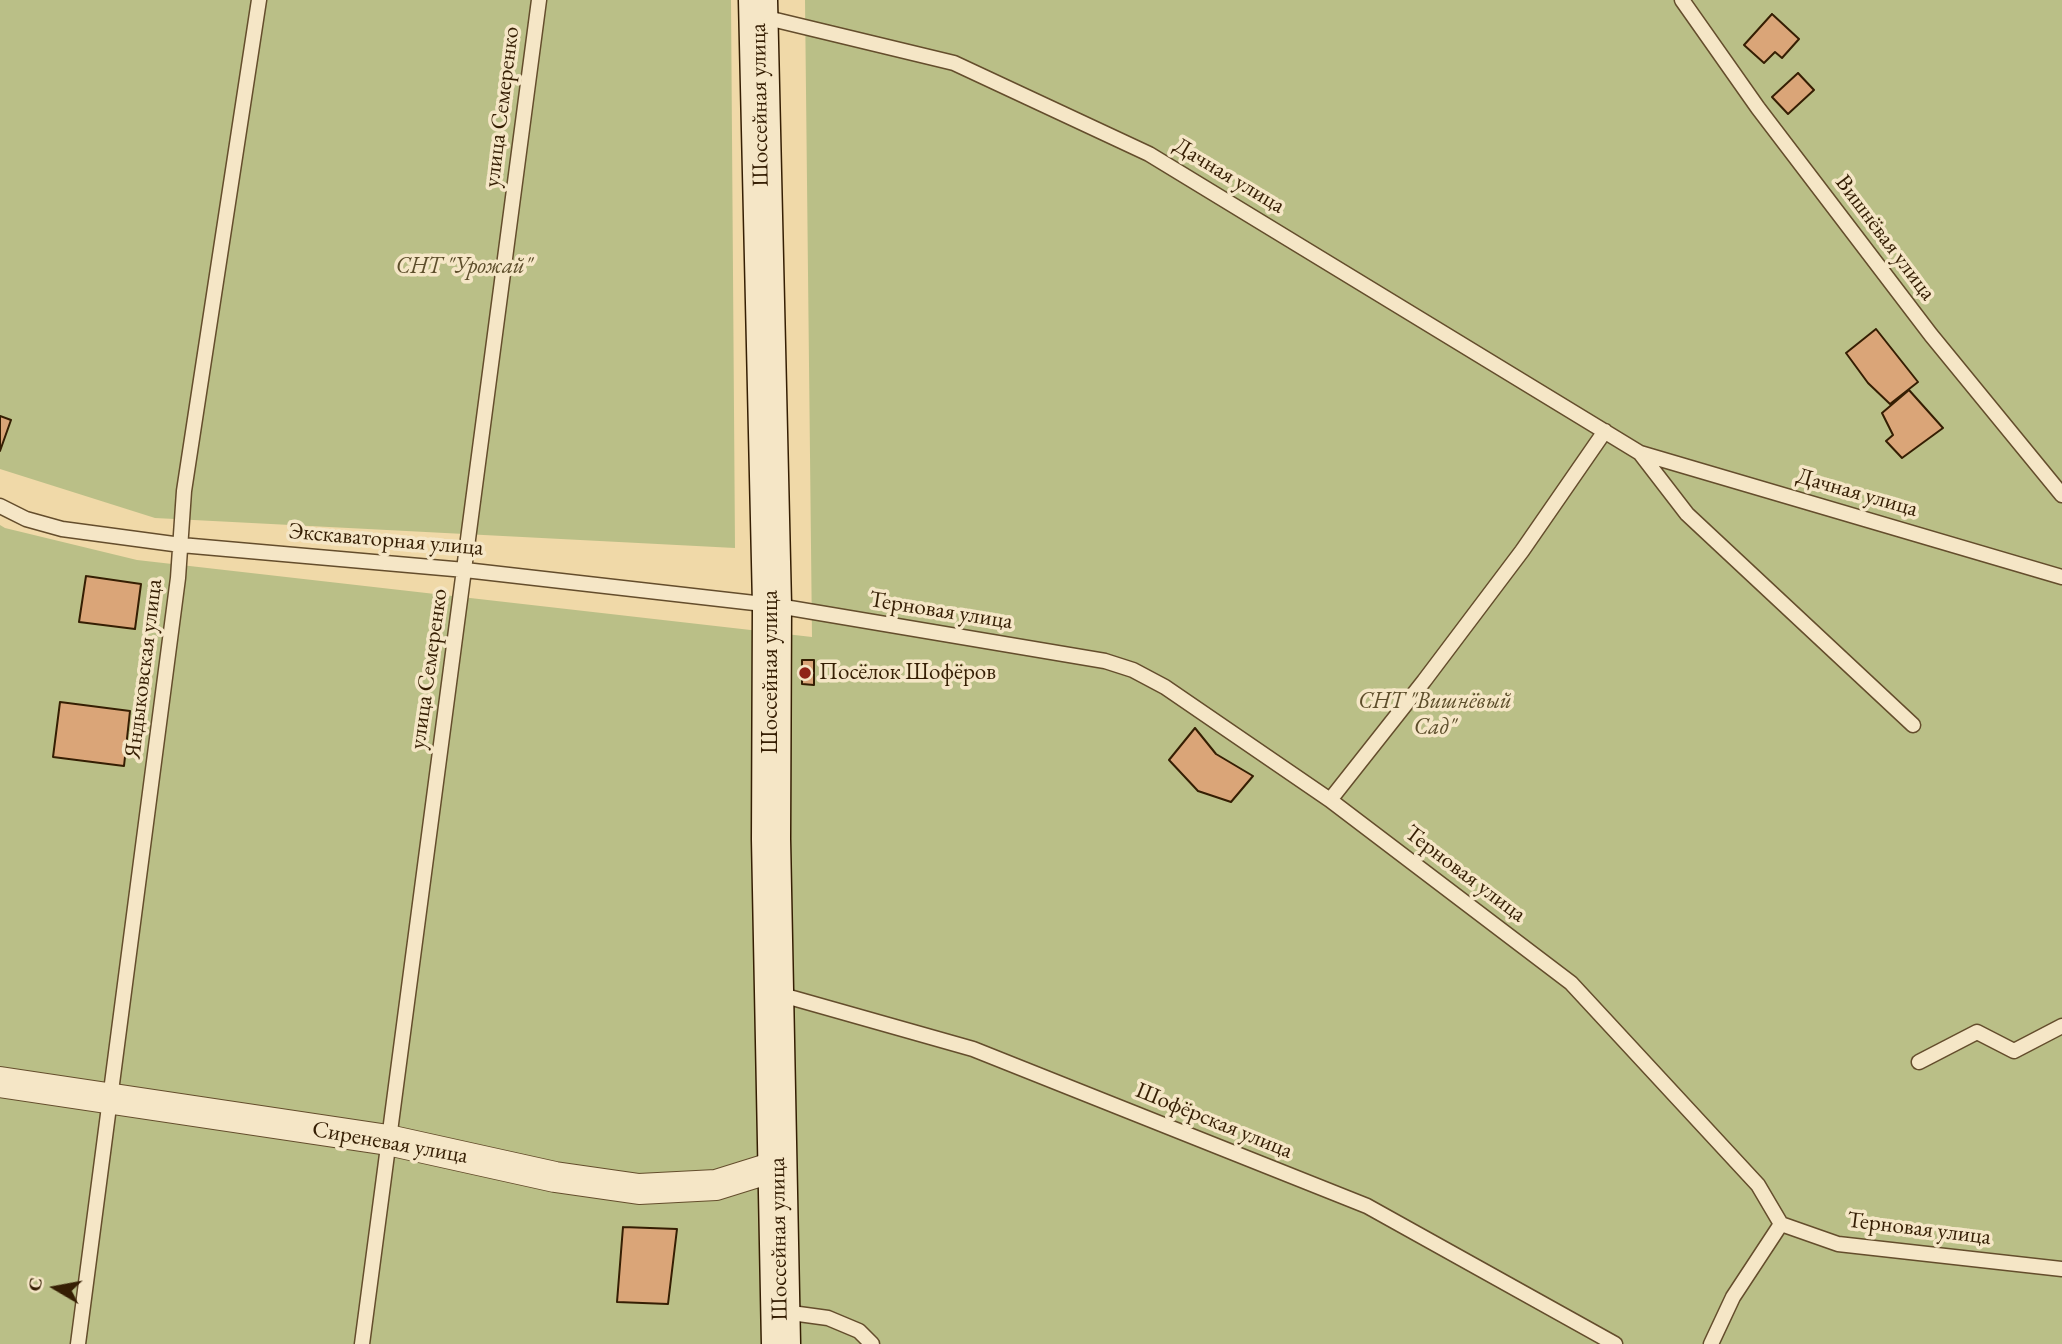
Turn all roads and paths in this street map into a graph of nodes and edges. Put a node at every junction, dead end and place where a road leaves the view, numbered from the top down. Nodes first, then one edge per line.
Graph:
1 (260, 0) edge
2 (539, 0) edge
3 (1682, 0) edge
4 (758, 8) edge
5 (1605, 431) junction
6 (1640, 453) junction
7 (2062, 495) edge
8 (0, 506) edge
9 (181, 545) junction
10 (465, 570) junction
11 (2062, 577) edge
12 (772, 605) junction
13 (1913, 725) dead end
14 (1330, 800) junction
15 (774, 993) junction
16 (2062, 1026) edge
17 (1919, 1062) dead end
18 (0, 1082) edge
19 (112, 1099) junction
20 (388, 1139) junction
21 (777, 1167) junction
22 (1781, 1224) junction
23 (2062, 1269) edge
24 (780, 1328) edge
25 (78, 1344) edge
26 (362, 1344) edge
27 (872, 1344) edge
28 (1615, 1344) edge
29 (1711, 1344) edge

1 - 9 lane, Яндыковская улица
2 - 10 lane, улица Семеренко
3 - 7 lane, Вишнёвая улица
4 - 5 lane, Дачная улица
4 - 12 street, Шоссейная улица
5 - 6 lane, Дачная улица
5 - 14 lane
6 - 11 lane, Дачная улица
6 - 13 lane, Дачная улица
8 - 9 lane, Экскаваторная улица
9 - 10 lane, Экскаваторная улица
9 - 19 lane, Яндыковская улица
10 - 12 lane, Экскаваторная улица
10 - 20 lane, улица Семеренко
12 - 14 lane, Терновая улица
12 - 15 street, Шоссейная улица
14 - 22 lane, Терновая улица
15 - 21 street, Шоссейная улица
15 - 28 lane, Шофёрская улица
16 - 17 lane
18 - 19 street, Сиреневая улица
19 - 20 street, Сиреневая улица
19 - 25 lane, Яндыковская улица
20 - 21 street, Сиреневая улица
20 - 26 lane, улица Семеренко
21 - 24 street, Шоссейная улица
22 - 23 lane, Терновая улица
22 - 29 lane
24 - 27 lane

